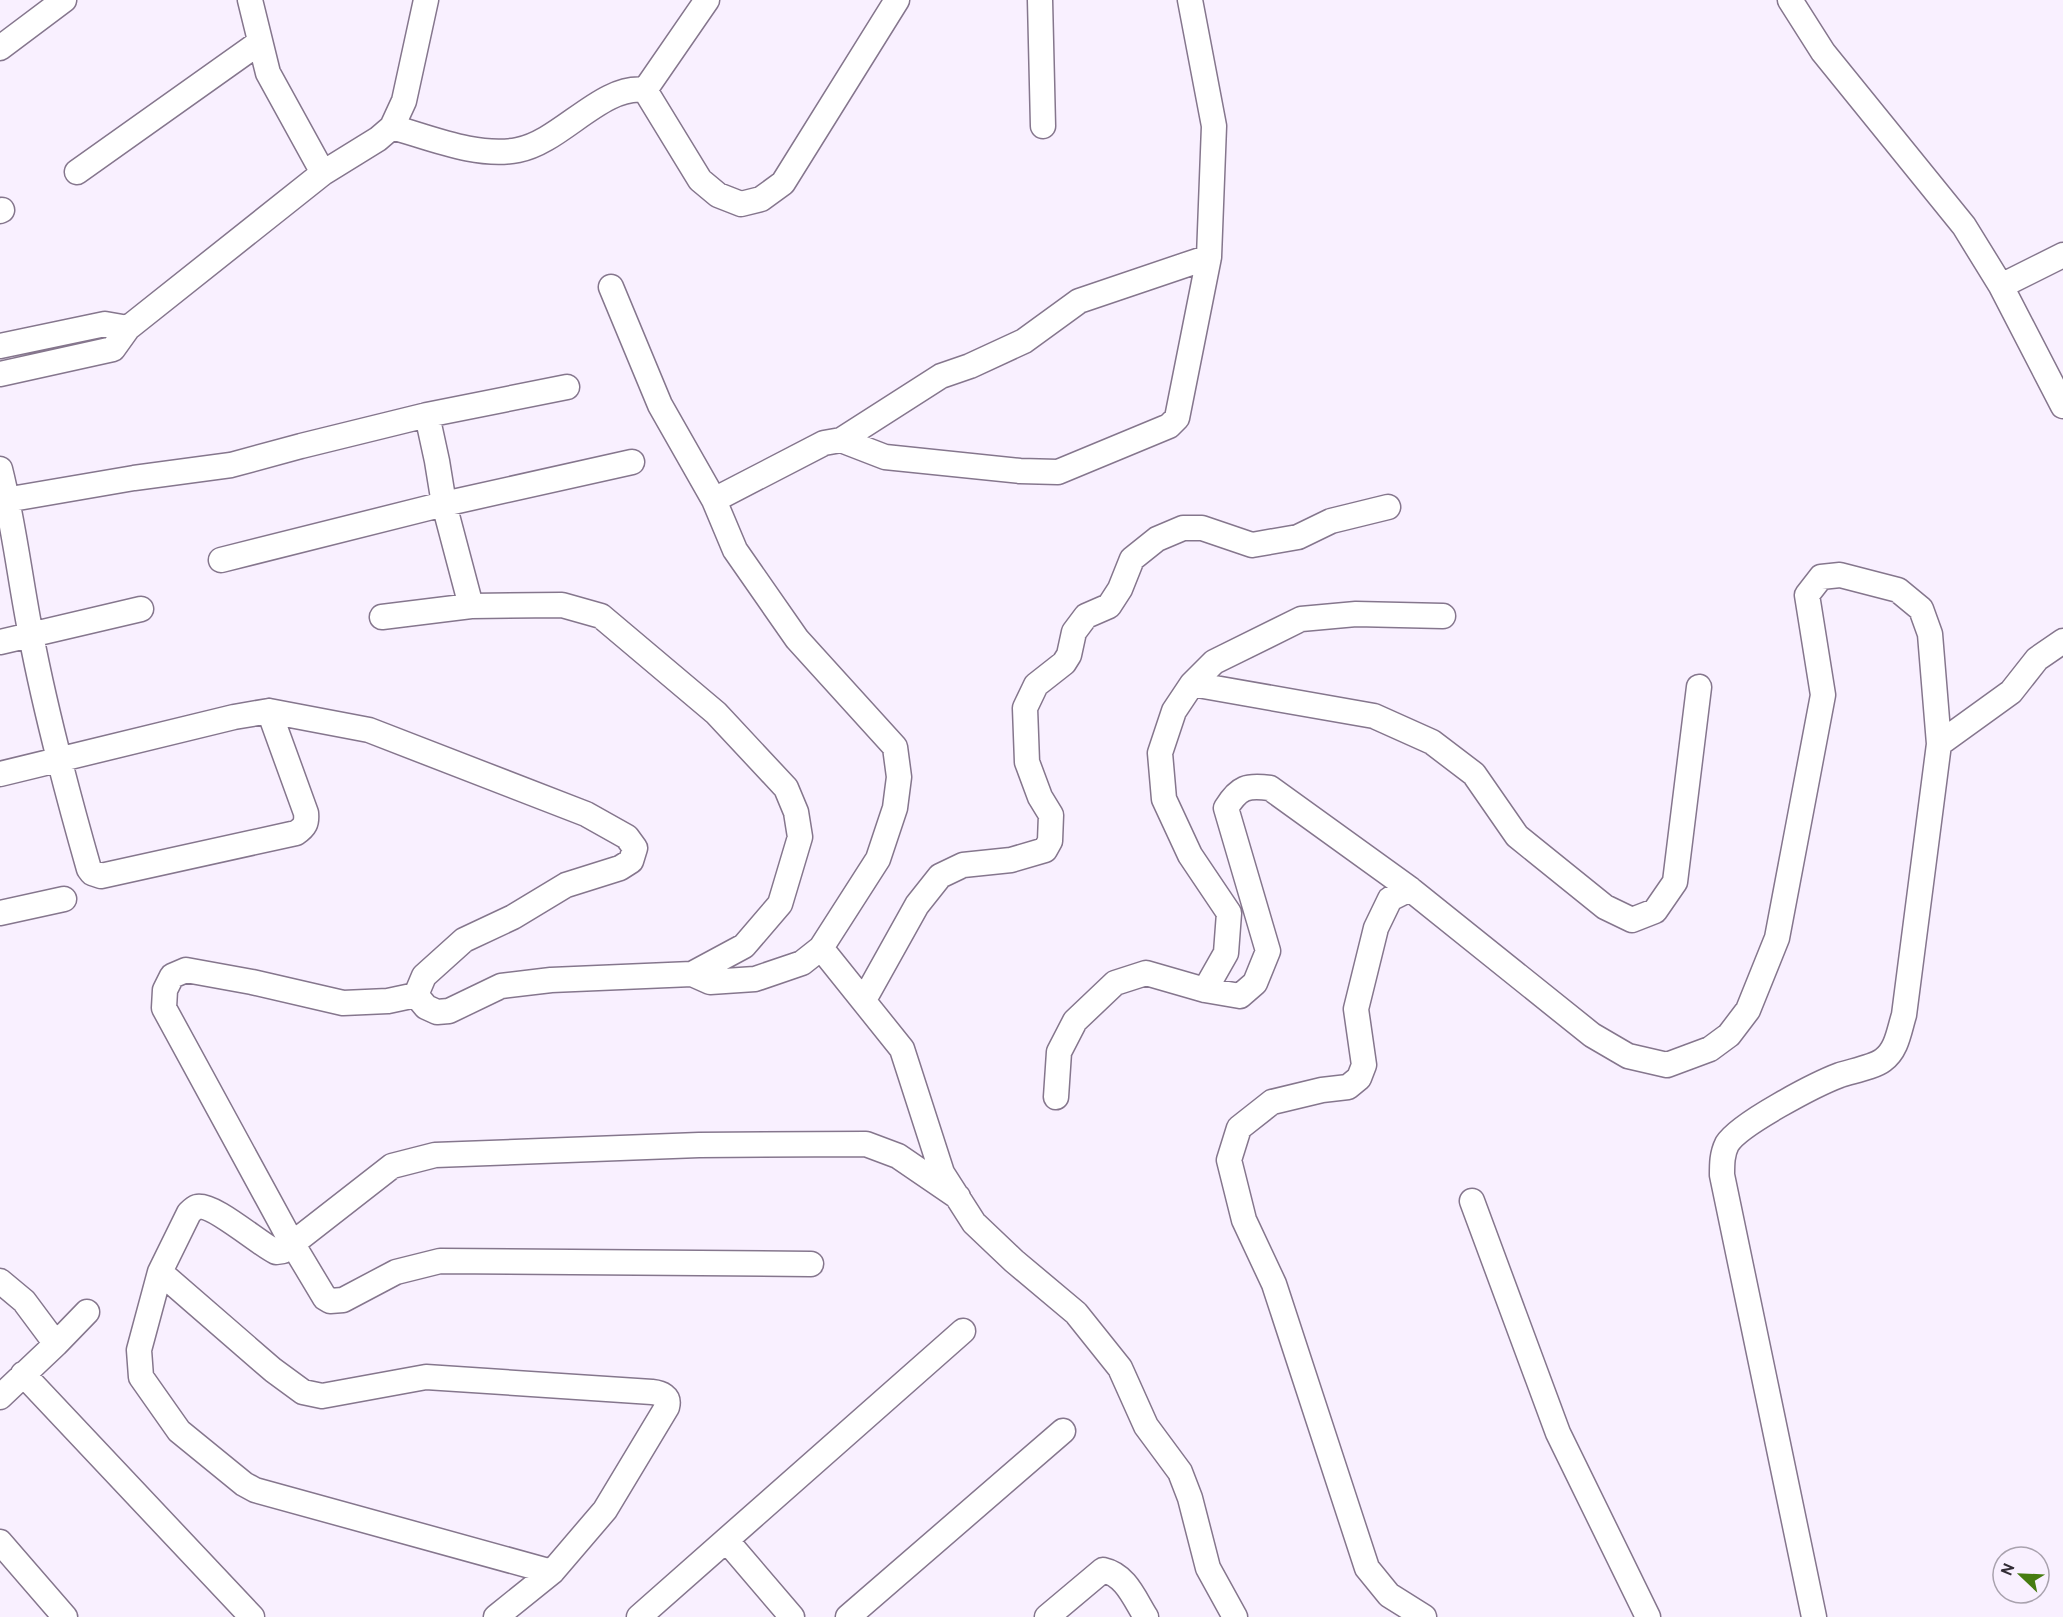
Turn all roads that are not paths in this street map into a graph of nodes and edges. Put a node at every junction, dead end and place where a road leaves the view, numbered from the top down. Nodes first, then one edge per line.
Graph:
1 (64, 0) edge
2 (250, 0) edge
3 (426, 0) edge
4 (707, 0) edge
5 (897, 0) edge
6 (1040, 0) edge
7 (1190, 0) edge
8 (1790, 0) edge
9 (260, 42) junction
10 (0, 48) edge
11 (645, 90) junction
12 (1043, 126) dead end
13 (392, 127) junction
14 (77, 172) dead end
15 (323, 173) junction
16 (2063, 255) edge
17 (1209, 257) junction
18 (2001, 286) junction
19 (612, 287) dead end
20 (128, 327) junction
21 (0, 346) edge
22 (0, 374) edge
23 (567, 387) dead end
24 (2063, 406) edge
25 (427, 415) junction
26 (841, 440) junction
27 (632, 462) dead end
28 (0, 469) edge
29 (4, 500) edge
30 (714, 500) junction
31 (444, 504) junction
32 (1388, 507) dead end
33 (221, 560) dead end
34 (471, 606) junction
35 (141, 609) dead end
36 (1443, 616) dead end
37 (382, 617) dead end
38 (31, 635) junction
39 (2063, 641) edge
40 (0, 642) edge
41 (1192, 684) junction
42 (1699, 687) dead end
43 (269, 711) junction
44 (1939, 744) junction
45 (58, 760) junction
46 (0, 774) edge
47 (1410, 890) junction
48 (64, 899) dead end
49 (0, 914) edge
50 (821, 948) junction
51 (692, 974) junction
52 (1205, 990) junction
53 (416, 995) junction
54 (864, 1000) junction
55 (1056, 1097) dead end
56 (958, 1197) junction
57 (1472, 1201) dead end
58 (292, 1243) junction
59 (811, 1264) dead end
60 (160, 1272) junction
61 (0, 1281) edge
62 (87, 1312) dead end
63 (963, 1331) dead end
64 (56, 1344) junction
65 (23, 1374) junction
66 (0, 1397) edge
67 (1064, 1431) dead end
68 (727, 1541) junction
69 (0, 1542) edge
70 (552, 1572) junction
71 (65, 1617) edge
72 (252, 1617) edge
73 (496, 1617) edge
74 (639, 1617) edge
75 (792, 1617) edge
76 (848, 1617) edge
77 (1047, 1617) edge
78 (1146, 1617) edge
79 (1235, 1617) edge
80 (1424, 1617) edge
81 (1648, 1617) edge
82 (1814, 1617) edge

1 - 10 street
2 - 9 street
3 - 13 street
4 - 11 street
5 - 11 street
6 - 12 street
7 - 17 street
8 - 18 street
9 - 14 street
9 - 15 street
11 - 13 street
13 - 15 street
15 - 20 street
16 - 18 street
17 - 26 street
17 - 26 street
18 - 24 street
19 - 30 street
20 - 21 street
20 - 22 street
23 - 25 street
25 - 29 street
25 - 31 street
26 - 30 street
27 - 31 street
28 - 29 street
29 - 38 street
30 - 50 street
31 - 33 street
31 - 34 street
32 - 54 street
34 - 37 street
34 - 51 street
35 - 38 street
36 - 41 street
38 - 40 street
38 - 45 street
39 - 44 street
41 - 42 street
41 - 52 street
43 - 45 street
43 - 45 street
43 - 53 street
44 - 47 street
44 - 82 street
45 - 46 street
47 - 52 street
47 - 80 street
48 - 49 street
50 - 51 street
50 - 54 street
51 - 53 street
52 - 55 street
53 - 58 street
54 - 56 street
56 - 58 street
56 - 79 street
57 - 81 street
58 - 59 street
58 - 60 street
60 - 70 street
60 - 70 street
61 - 64 street
62 - 64 street
63 - 68 street
64 - 65 street
65 - 66 street
65 - 72 street
67 - 76 street
68 - 74 street
68 - 75 street
69 - 71 street
70 - 73 street
77 - 78 street

